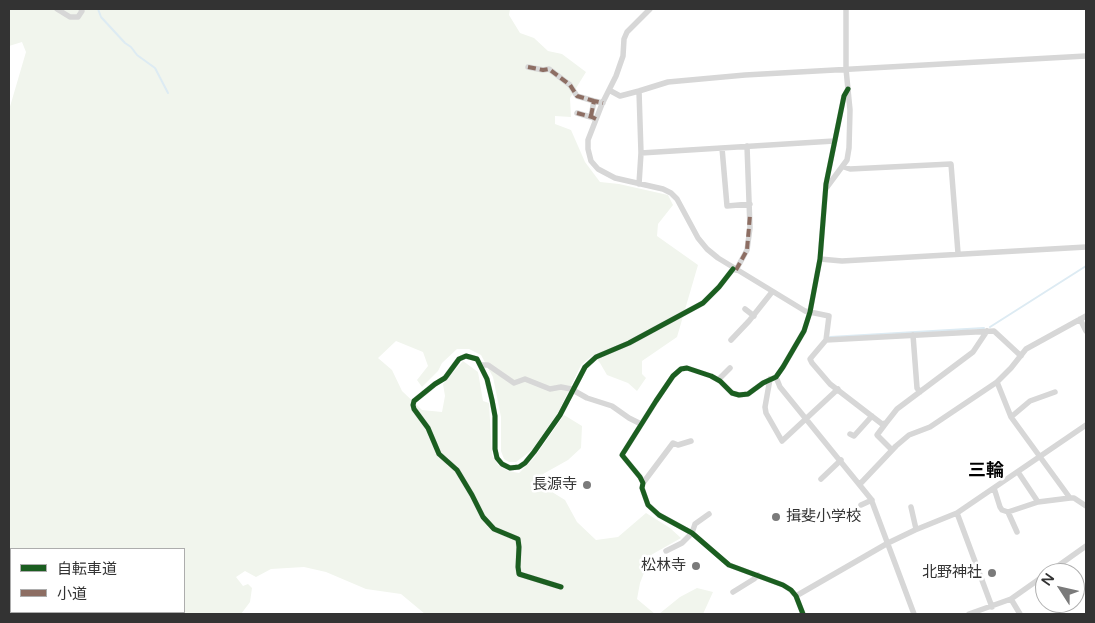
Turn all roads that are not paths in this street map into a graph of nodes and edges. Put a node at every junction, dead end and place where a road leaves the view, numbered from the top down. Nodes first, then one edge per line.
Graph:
1 (57, 9) edge
2 (81, 9) edge
3 (650, 9) edge
4 (846, 9) edge
5 (1086, 56) edge
6 (528, 67) dead end
7 (846, 70) junction
8 (848, 89) junction
9 (609, 90) junction
10 (639, 91) junction
11 (594, 101) junction
12 (602, 103) junction
13 (577, 113) dead end
14 (594, 118) junction
15 (834, 141) junction
16 (747, 146) junction
17 (722, 148) junction
18 (641, 153) junction
19 (844, 167) dead end
20 (639, 184) junction
21 (827, 187) junction
22 (750, 204) junction
23 (1086, 247) edge
24 (958, 253) junction
25 (820, 259) junction
26 (735, 270) junction
27 (772, 292) junction
28 (745, 308) dead end
29 (810, 312) junction
30 (754, 316) junction
31 (1086, 316) edge
32 (1080, 319) junction
33 (987, 331) junction
34 (1086, 331) edge
35 (914, 336) junction
36 (731, 340) dead end
37 (826, 340) junction
38 (1021, 356) junction
39 (481, 365) junction
40 (730, 368) dead end
41 (773, 378) junction
42 (718, 380) junction
43 (997, 382) junction
44 (838, 389) junction
45 (574, 391) junction
46 (920, 392) junction
47 (1055, 392) dead end
48 (872, 416) junction
49 (1011, 417) junction
50 (807, 419) junction
51 (886, 423) junction
52 (641, 424) junction
53 (1086, 426) edge
54 (850, 434) dead end
55 (691, 441) dead end
56 (892, 450) junction
57 (1040, 458) junction
58 (841, 460) junction
59 (1018, 472) junction
60 (821, 479) dead end
61 (643, 483) junction
62 (860, 484) junction
63 (994, 488) junction
64 (1070, 498) junction
65 (872, 500) junction
66 (1038, 502) junction
67 (861, 506) dead end
68 (1086, 506) edge
69 (911, 507) dead end
70 (1008, 512) junction
71 (956, 513) junction
72 (709, 514) dead end
73 (916, 530) junction
74 (1017, 532) dead end
75 (692, 533) junction
76 (888, 543) junction
77 (1085, 549) edge
78 (666, 551) dead end
79 (1063, 563) edge
80 (758, 575) junction
81 (1035, 582) edge
82 (561, 587) dead end
83 (733, 592) dead end
84 (796, 596) junction
85 (1011, 599) junction
86 (992, 607) junction
87 (803, 614) edge
88 (914, 614) edge
89 (970, 614) edge
90 (1020, 614) edge

1 - 2 street
3 - 9 street
4 - 7 street
5 - 7 street
6 - 11 street
7 - 8 street
7 - 10 street
8 - 15 street
8 - 21 street
9 - 10 street
9 - 12 street
10 - 18 street
11 - 12 street
11 - 14 street
12 - 14 street
13 - 14 street
14 - 20 street
15 - 16 street
15 - 21 street
16 - 17 street
16 - 22 street
17 - 18 street
17 - 22 street
18 - 20 street
19 - 24 street
20 - 26 street
21 - 25 street
22 - 26 street
23 - 24 street
24 - 25 street
25 - 29 street
26 - 27 street
26 - 45 street
27 - 29 street
27 - 30 street
28 - 30 street
29 - 37 street
29 - 41 street
30 - 36 street
31 - 32 street
32 - 34 street
32 - 38 street
33 - 35 street
33 - 38 street
33 - 46 street
35 - 37 street
35 - 46 street
37 - 44 street
38 - 43 street
39 - 45 street
39 - 45 street
39 - 82 street
40 - 42 street
41 - 42 street
41 - 50 street
41 - 50 street
42 - 52 street
43 - 49 street
43 - 56 street
44 - 48 street
44 - 50 street
45 - 52 street
46 - 51 street
47 - 49 street
48 - 51 street
48 - 54 street
49 - 57 street
50 - 58 street
51 - 56 street
52 - 61 street
53 - 57 street
55 - 61 street
56 - 62 street
57 - 59 street
57 - 64 street
58 - 60 street
58 - 62 street
59 - 63 street
59 - 66 street
61 - 75 street
62 - 65 street
63 - 70 street
63 - 71 street
64 - 66 street
64 - 68 street
65 - 67 street
65 - 76 street
66 - 70 street
69 - 73 street
70 - 74 street
71 - 73 street
71 - 86 street
72 - 75 street
73 - 76 street
75 - 78 street
75 - 80 street
76 - 84 street
76 - 88 street
77 - 79 street
80 - 83 street
80 - 84 street
81 - 85 street
84 - 87 street
85 - 86 street
85 - 90 street
86 - 89 street

